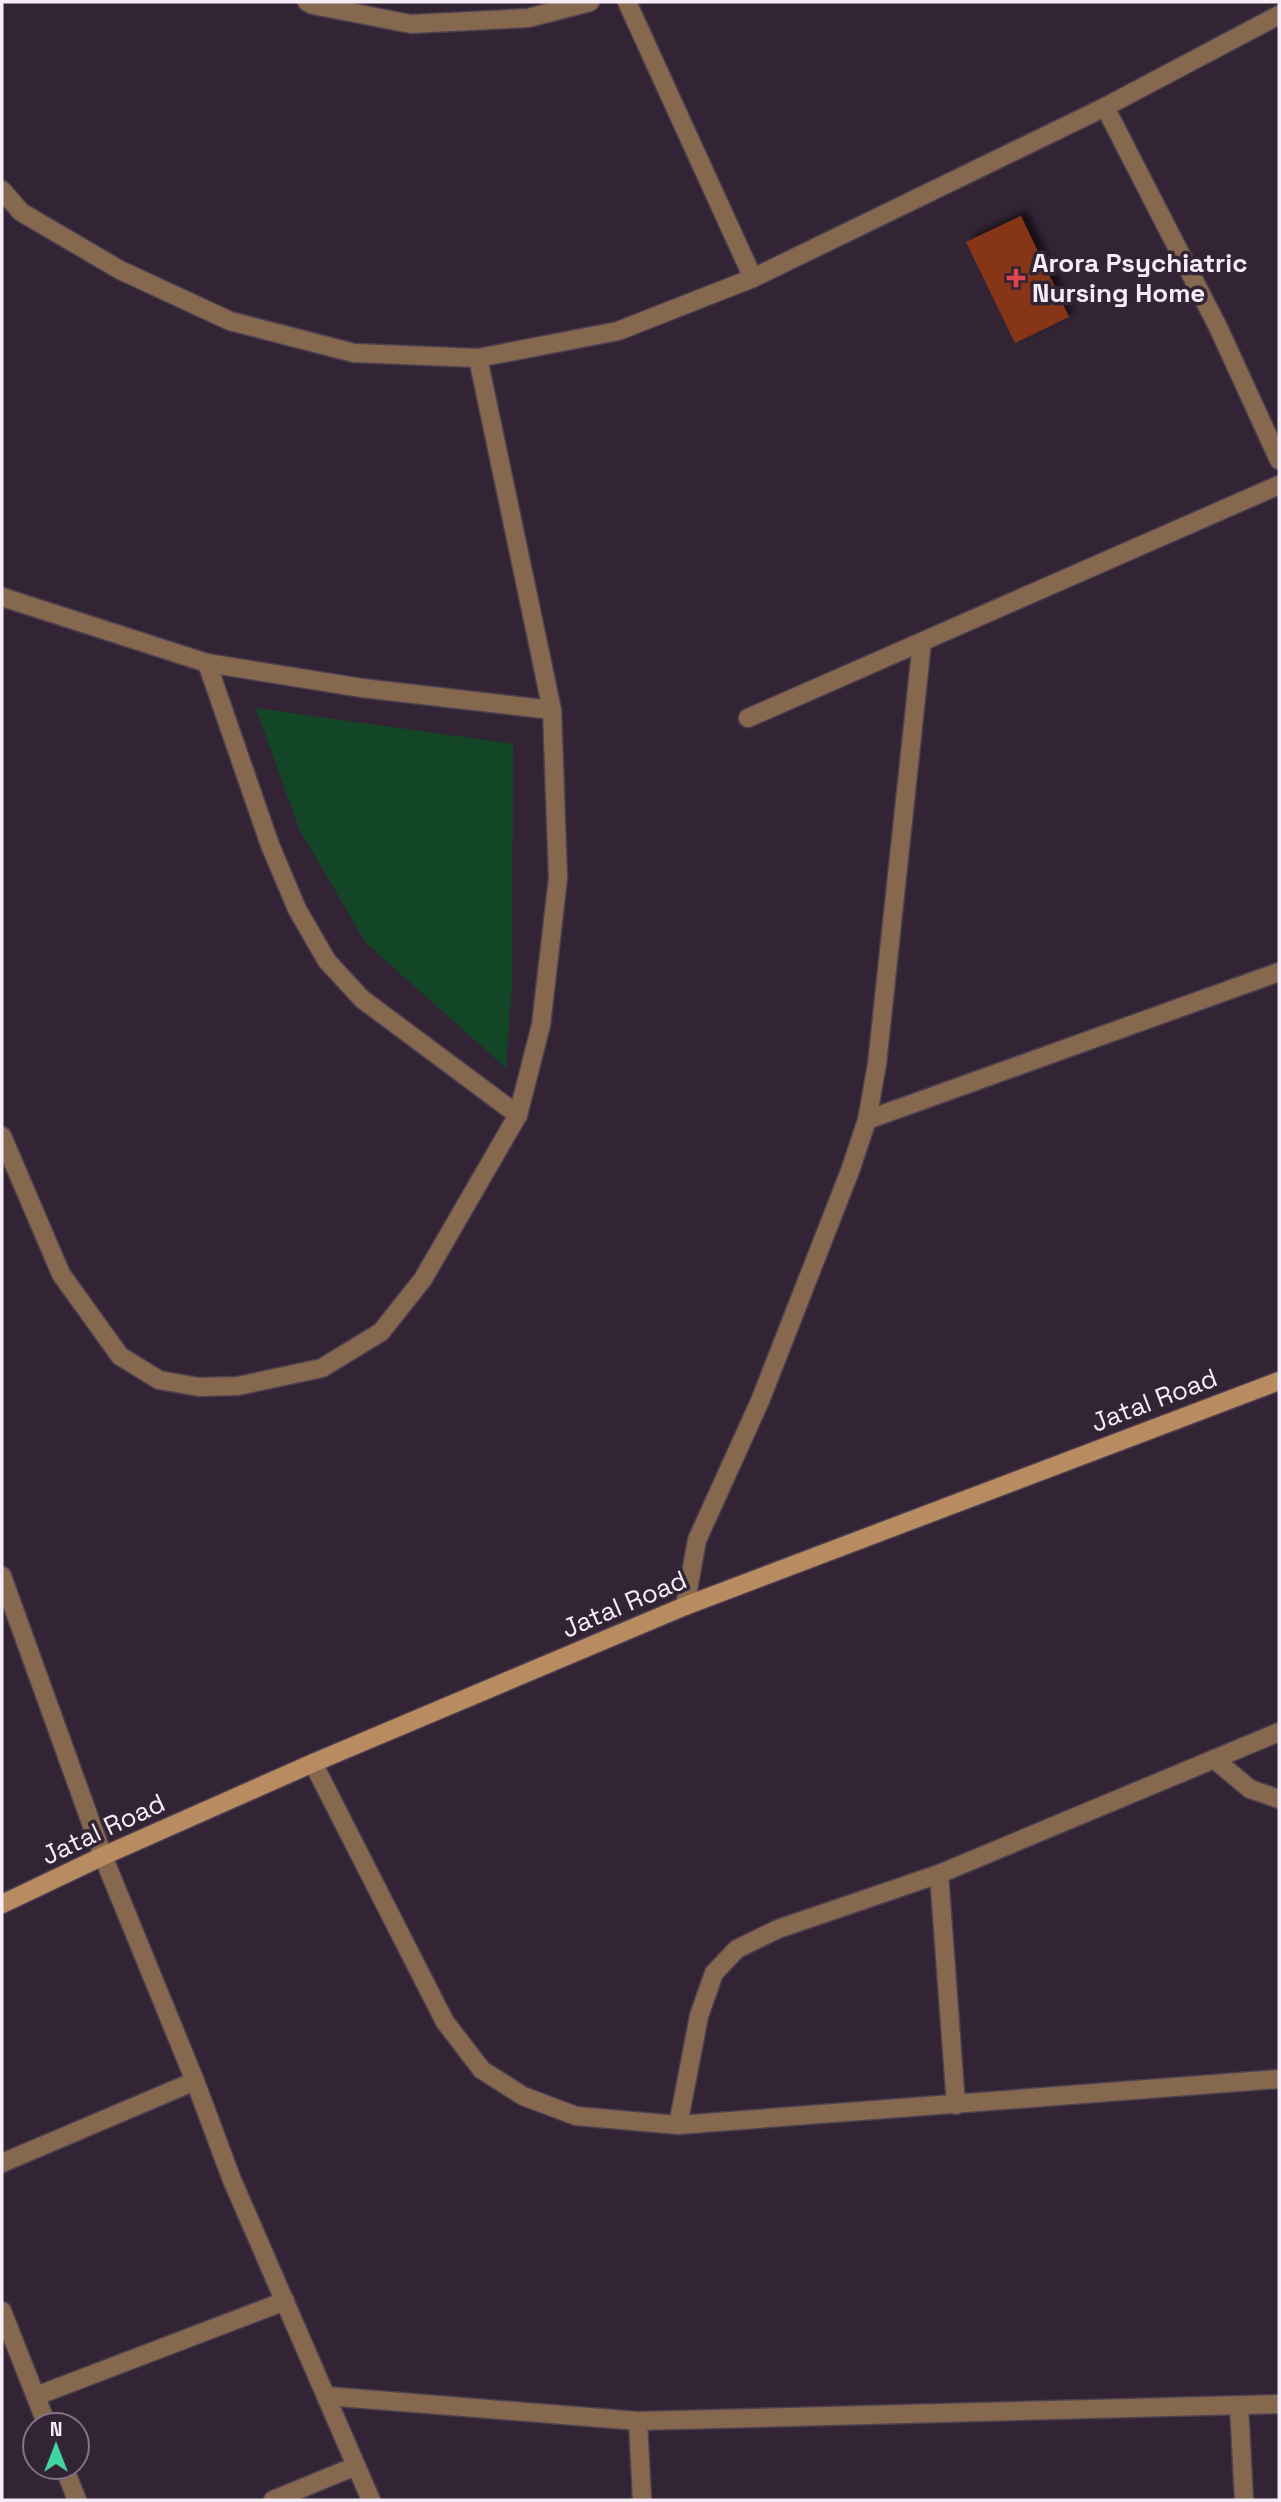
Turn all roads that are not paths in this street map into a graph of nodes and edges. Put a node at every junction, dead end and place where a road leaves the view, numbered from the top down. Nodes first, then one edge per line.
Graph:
1 (307, 2) edge
2 (590, 2) edge
3 (627, 2) edge
4 (1279, 15) edge
5 (1105, 107) junction
6 (2, 190) edge
7 (753, 278) junction
8 (478, 358) junction
9 (1279, 460) edge
10 (1279, 485) edge
11 (2, 597) edge
12 (922, 642) junction
13 (207, 663) junction
14 (552, 710) junction
15 (748, 718) dead end
16 (1279, 972) edge
17 (518, 1115) junction
18 (867, 1120) junction
19 (2, 1136) edge
20 (1279, 1381) edge
21 (2, 1576) edge
22 (685, 1606) junction
23 (1279, 1732) edge
24 (1214, 1759) junction
25 (313, 1763) junction
26 (1279, 1799) edge
27 (103, 1856) junction
28 (939, 1874) junction
29 (2, 1904) edge
30 (1279, 2079) edge
31 (195, 2081) junction
32 (956, 2105) junction
33 (678, 2125) junction
34 (2, 2163) edge
35 (285, 2301) junction
36 (2, 2311) edge
37 (36, 2396) junction
38 (326, 2396) junction
39 (1279, 2404) edge
40 (1239, 2406) junction
41 (42, 2411) edge
42 (638, 2421) junction
43 (356, 2466) junction
44 (70, 2481) edge
45 (77, 2500) edge
46 (273, 2500) edge
47 (371, 2500) edge
48 (642, 2500) edge
49 (1244, 2500) edge

1 - 2 street
3 - 7 street
4 - 5 street
5 - 7 street
5 - 9 street
6 - 8 street
7 - 8 street
8 - 14 street
10 - 12 street
11 - 13 street
12 - 15 street
12 - 18 street
13 - 14 street
13 - 17 street
14 - 17 street
16 - 18 street
17 - 19 street
18 - 22 street
20 - 22 main road, Jatal Road
21 - 27 street
22 - 25 main road, Jatal Road
23 - 24 street
24 - 26 street
24 - 28 street
25 - 27 main road, Jatal Road
25 - 33 street
27 - 29 main road, Jatal Road
27 - 31 street
28 - 32 street
28 - 33 street
30 - 32 street
31 - 34 street
31 - 35 street
32 - 33 street
35 - 37 street
35 - 38 street
36 - 37 street
37 - 41 street
38 - 42 street
38 - 43 street
39 - 40 street
40 - 42 street
40 - 49 street
42 - 48 street
43 - 46 street
43 - 47 street
44 - 45 street

